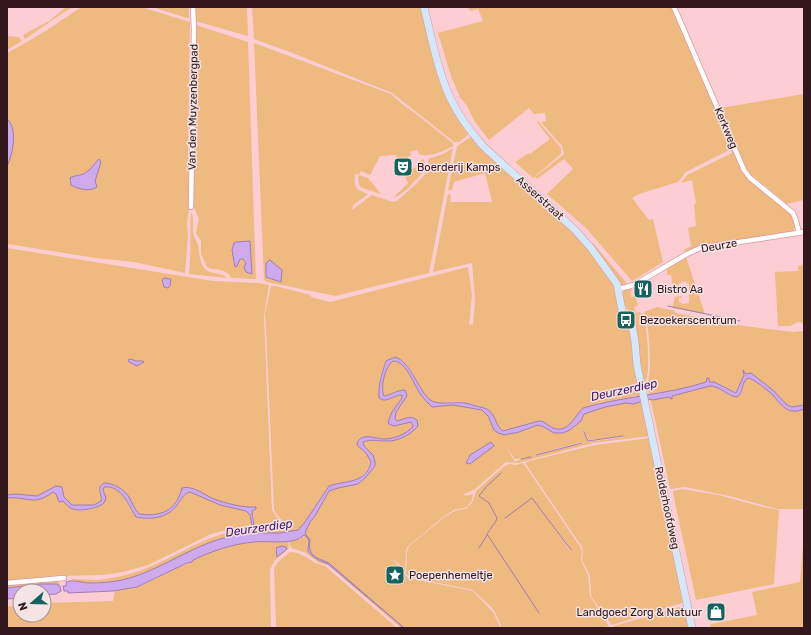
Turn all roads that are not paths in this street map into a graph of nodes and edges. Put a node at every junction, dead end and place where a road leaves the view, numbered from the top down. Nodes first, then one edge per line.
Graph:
1 (193, 7) edge
2 (424, 7) edge
3 (674, 7) edge
4 (191, 207) dead end
5 (801, 232) edge
6 (619, 289) junction
7 (642, 390) joint
8 (64, 578) dead end
9 (7, 583) edge
10 (692, 628) edge

1 - 4 street, Van den Muyzenbergpad
2 - 6 main road, Asserstraat
3 - 5 street, Kerkweg
5 - 6 street, Deurze
6 - 7 main road, Asserstraat
7 - 10 main road, Rolderhoofdweg
8 - 9 street

